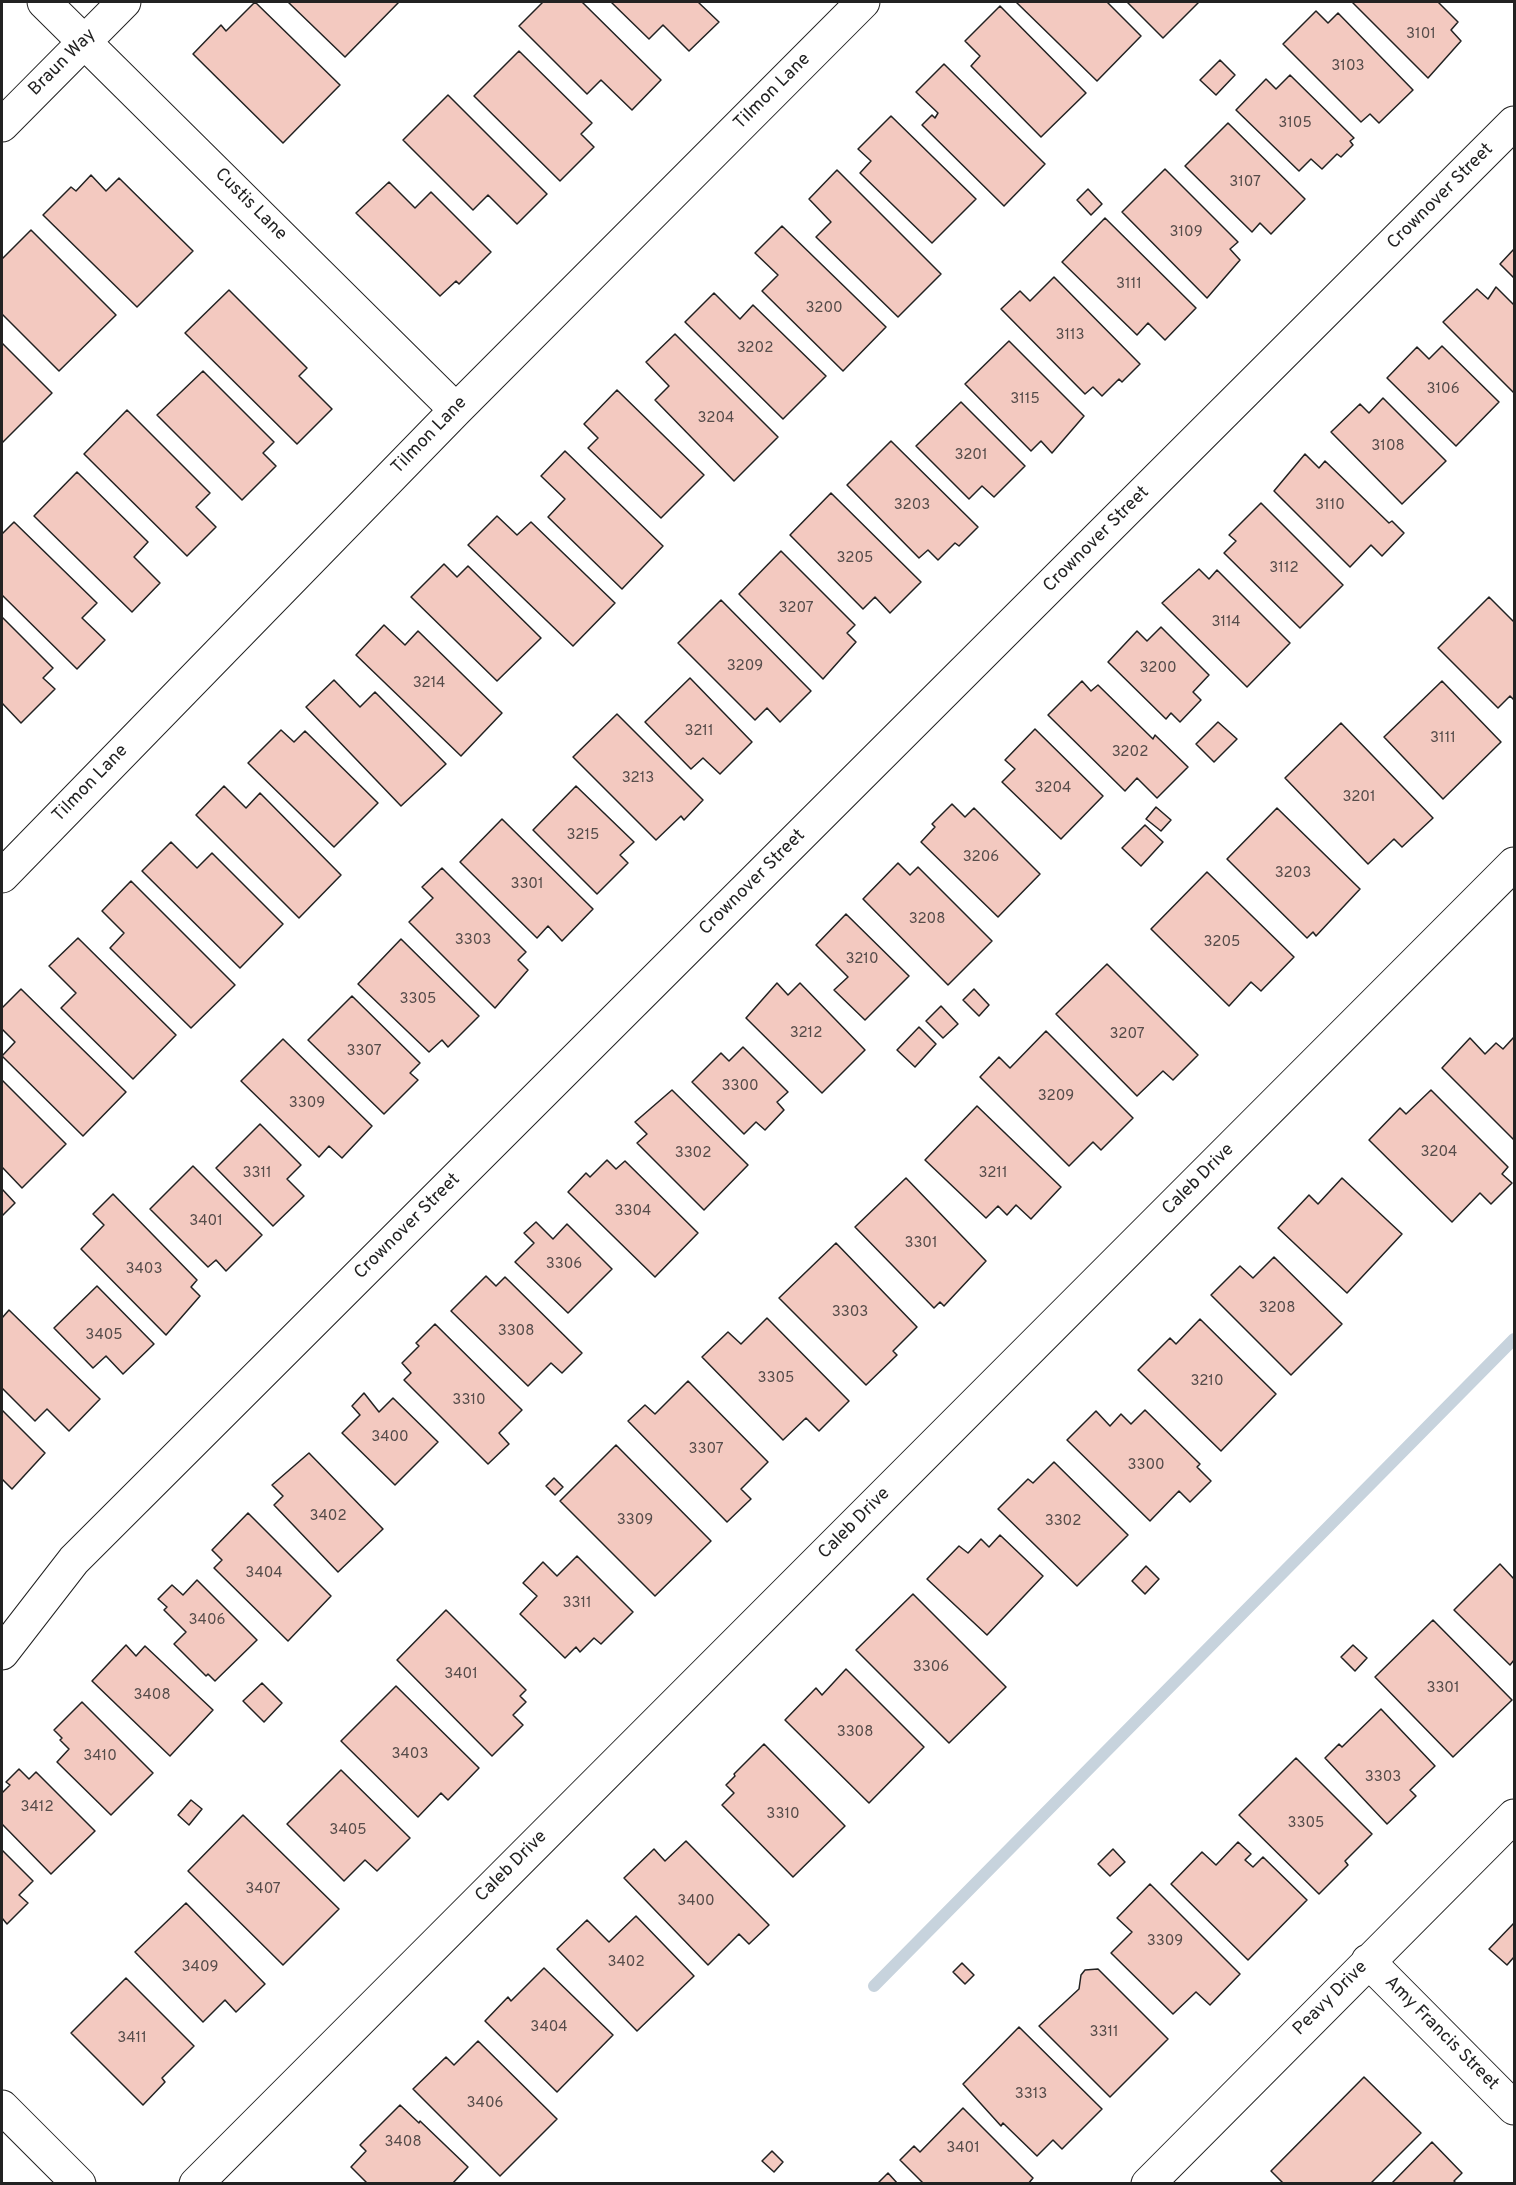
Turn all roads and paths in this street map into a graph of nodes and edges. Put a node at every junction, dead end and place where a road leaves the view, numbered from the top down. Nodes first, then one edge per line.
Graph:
1 (44, 2) edge
2 (124, 2) edge
3 (863, 2) edge
4 (85, 41) junction
5 (1515, 123) edge
6 (2, 125) edge
7 (456, 410) junction
8 (1515, 864) edge
9 (2, 876) edge
10 (2, 1653) edge
11 (1515, 1816) edge
12 (1368, 1961) junction
13 (2, 2107) edge
14 (1515, 2108) edge
15 (79, 2184) edge
16 (196, 2184) edge
17 (1148, 2184) edge

1 - 4 street, Custis Lane
2 - 4 street, Braun Way
3 - 7 street, Tilmon Lane
4 - 6 street, Braun Way
4 - 7 street, Custis Lane
5 - 10 street, Crownover Street
7 - 9 street, Tilmon Lane
8 - 16 street, Caleb Drive
11 - 12 street, Peavy Drive
12 - 14 street, Amy Francis Street
12 - 17 street, Peavy Drive
13 - 15 street

